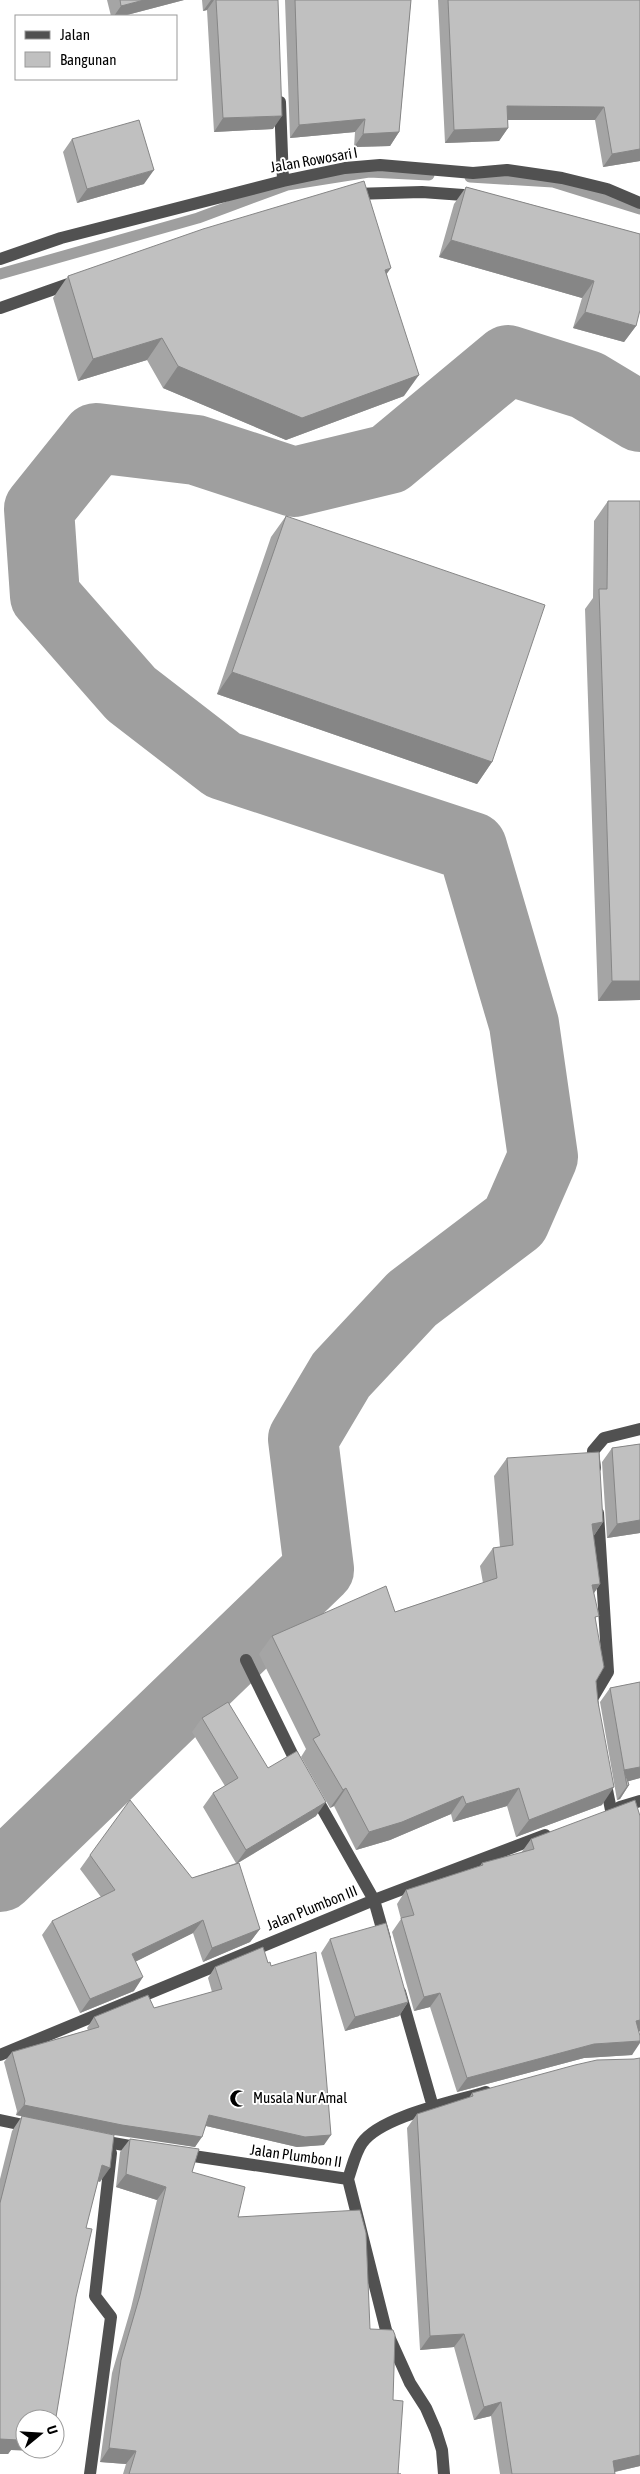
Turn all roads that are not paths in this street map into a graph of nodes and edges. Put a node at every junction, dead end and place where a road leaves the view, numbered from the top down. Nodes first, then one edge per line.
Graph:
1 (280, 86) edge
2 (283, 181) junction
3 (338, 196) edge
4 (490, 198) edge
5 (640, 203) edge
6 (0, 259) edge
7 (90, 277) edge
8 (0, 308) edge
9 (640, 1429) edge
10 (596, 1480) edge
11 (597, 1500) edge
12 (246, 1660) dead end
13 (594, 1720) edge
14 (602, 1764) edge
15 (640, 1801) edge
16 (556, 1830) edge
17 (374, 1900) junction
18 (388, 1947) edge
19 (396, 1975) edge
20 (0, 2055) edge
21 (498, 2089) edge
22 (434, 2107) junction
23 (0, 2120) edge
24 (47, 2130) edge
25 (84, 2138) edge
26 (113, 2143) junction
27 (150, 2150) edge
28 (169, 2152) edge
29 (348, 2180) junction
30 (90, 2474) edge
31 (444, 2474) edge

1 - 2 street
2 - 5 street, Jalan Rowosari I
2 - 6 street, Jalan Rowosari I
3 - 4 street
7 - 8 street
9 - 10 street
11 - 13 street
12 - 17 street
14 - 15 street
16 - 17 street, Jalan Plumbon III
17 - 18 street
17 - 20 street, Jalan Plumbon III
19 - 22 street
21 - 22 street, Jalan Plumbon II
22 - 29 street, Jalan Plumbon II
23 - 24 street
25 - 26 street
26 - 27 street
26 - 30 street
28 - 29 street, Jalan Plumbon II
29 - 31 street

